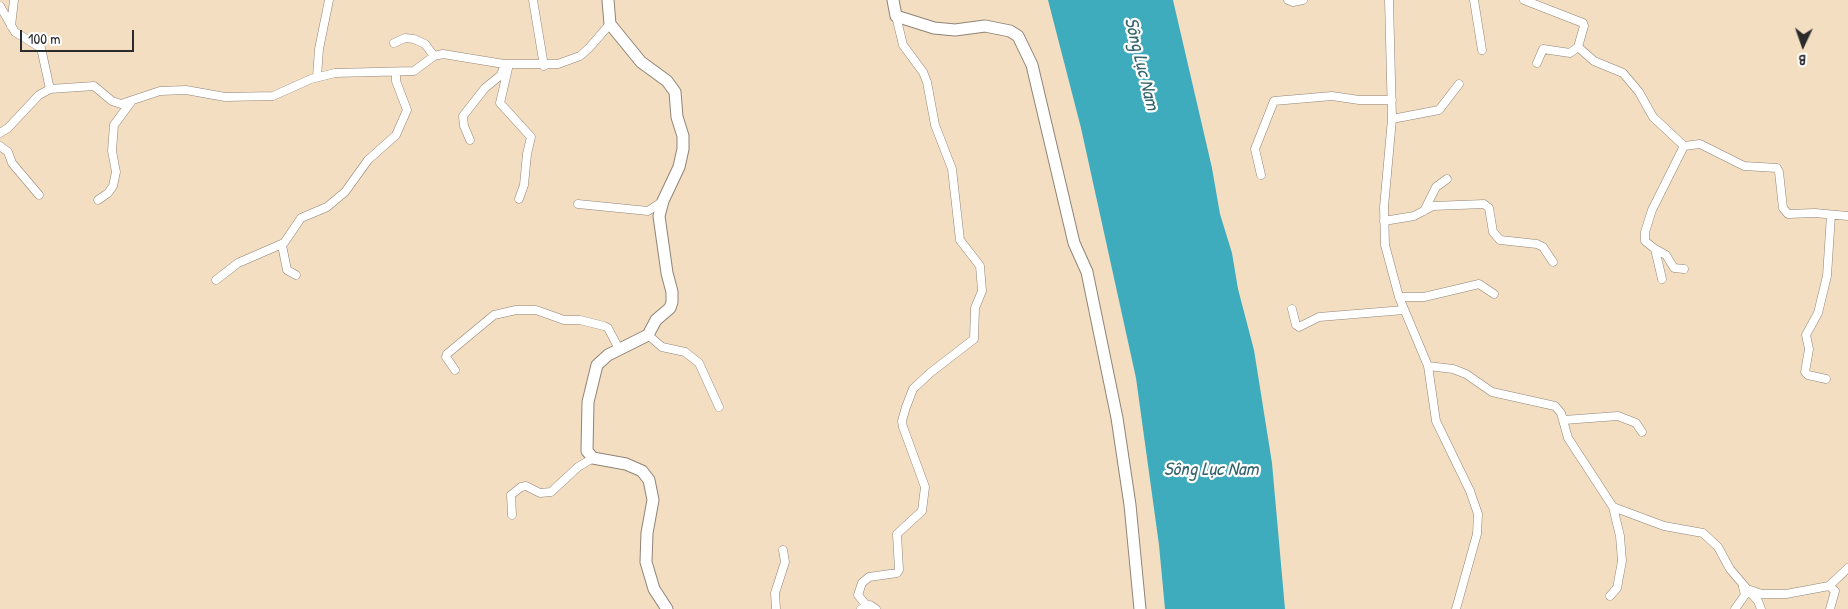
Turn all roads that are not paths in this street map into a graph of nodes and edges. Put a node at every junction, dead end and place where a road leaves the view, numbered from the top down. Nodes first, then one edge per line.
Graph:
1 (14, 0) edge
2 (329, 0) edge
3 (533, 0) edge
4 (608, 0) edge
5 (893, 0) edge
6 (1288, 0) edge
7 (1303, 0) edge
8 (1389, 0) edge
9 (1474, 0) edge
10 (1524, 0) edge
11 (0, 6) edge
12 (896, 16) junction
13 (610, 24) junction
14 (10, 26) junction
15 (394, 43) dead end
16 (1578, 47) junction
17 (1482, 50) dead end
18 (434, 56) junction
19 (507, 64) junction
20 (1537, 64) dead end
21 (544, 66) junction
22 (396, 72) junction
23 (316, 77) junction
24 (1458, 84) dead end
25 (50, 90) junction
26 (1392, 100) junction
27 (131, 102) junction
28 (1392, 119) junction
29 (0, 133) edge
30 (470, 140) dead end
31 (0, 146) edge
32 (1684, 146) junction
33 (1261, 175) dead end
34 (1447, 179) dead end
35 (39, 196) dead end
36 (518, 199) dead end
37 (98, 200) dead end
38 (663, 200) junction
39 (578, 204) dead end
40 (1423, 212) junction
41 (1831, 215) junction
42 (1848, 216) edge
43 (1384, 221) junction
44 (282, 245) junction
45 (1655, 249) junction
46 (1552, 262) dead end
47 (1684, 269) dead end
48 (296, 275) dead end
49 (1662, 279) dead end
50 (216, 280) dead end
51 (1494, 294) dead end
52 (1399, 297) junction
53 (1292, 309) dead end
54 (1404, 310) junction
55 (648, 335) junction
56 (619, 348) junction
57 (1428, 366) junction
58 (455, 370) dead end
59 (1826, 378) dead end
60 (719, 407) dead end
61 (1564, 420) junction
62 (1642, 432) dead end
63 (593, 458) junction
64 (1613, 507) junction
65 (512, 515) dead end
66 (784, 550) dead end
67 (1848, 568) edge
68 (1829, 586) junction
69 (1746, 589) junction
70 (1610, 596) dead end
71 (863, 607) edge
72 (667, 609) edge
73 (776, 609) edge
74 (876, 609) edge
75 (1140, 609) edge
76 (1456, 609) edge
77 (1735, 609) edge
78 (1761, 609) edge
79 (1830, 609) edge

1 - 14 street
2 - 23 street
3 - 21 street
4 - 13 street
5 - 12 street
6 - 7 street
8 - 26 street
9 - 17 street
10 - 16 street
11 - 14 street
12 - 71 street
12 - 75 street
13 - 21 street
13 - 38 street
14 - 25 street
15 - 18 street
16 - 20 street
16 - 32 street
18 - 19 street
18 - 22 street
19 - 21 street
19 - 30 street
19 - 36 street
22 - 23 street
22 - 44 street
23 - 27 street
24 - 28 street
25 - 27 street
25 - 29 street
26 - 28 street
26 - 33 street
27 - 37 street
28 - 43 street
31 - 35 street
32 - 41 street
32 - 45 street
34 - 40 street
38 - 39 street
38 - 55 street
40 - 43 street
40 - 46 street
41 - 42 street
41 - 59 street
43 - 52 street
44 - 48 street
44 - 50 street
45 - 47 street
45 - 49 street
51 - 52 street
52 - 54 street
53 - 54 street
54 - 57 street
55 - 56 street
55 - 60 street
56 - 58 street
56 - 63 street
57 - 61 street
57 - 76 street
61 - 62 street
61 - 64 street
63 - 65 street
63 - 72 street
64 - 69 street
64 - 70 street
66 - 73 street
67 - 68 street
68 - 69 street
68 - 79 street
69 - 77 street
69 - 78 street
71 - 74 street

